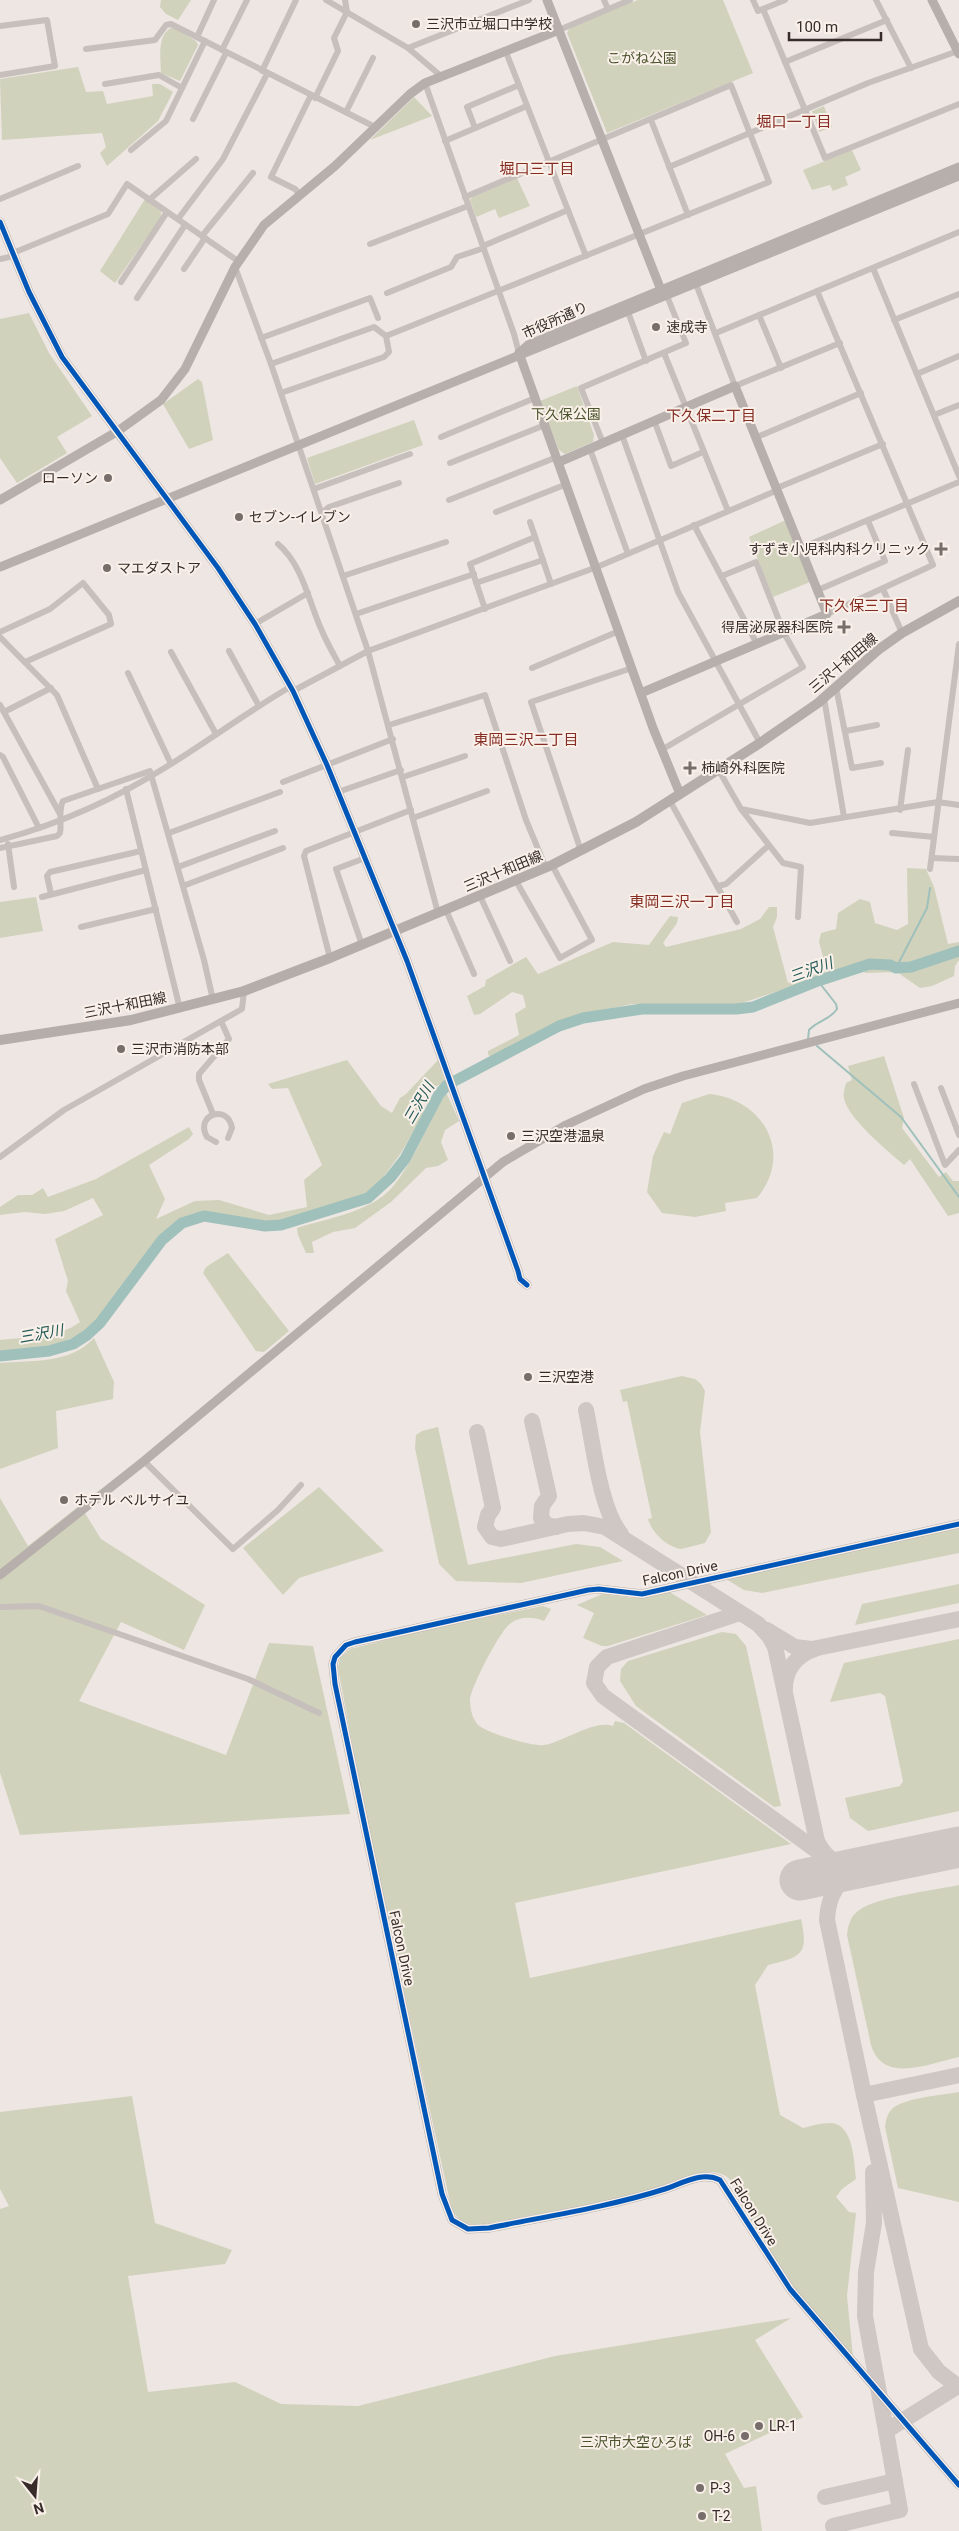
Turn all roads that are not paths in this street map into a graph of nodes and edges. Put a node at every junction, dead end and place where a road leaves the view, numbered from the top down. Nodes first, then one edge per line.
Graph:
1 (214, 0) edge
2 (247, 0) edge
3 (296, 0) edge
4 (326, 0) edge
5 (345, 0) edge
6 (529, 0) edge
7 (547, 0) edge
8 (604, 0) edge
9 (630, 0) edge
10 (753, 0) edge
11 (784, 0) edge
12 (876, 0) edge
13 (932, 0) edge
14 (608, 9) junction
15 (763, 9) junction
16 (347, 12) junction
17 (887, 20) junction
18 (0, 26) edge
19 (559, 30) junction
20 (197, 37) junction
21 (205, 41) junction
22 (408, 48) junction
23 (86, 49) dead end
24 (224, 52) junction
25 (506, 52) junction
26 (958, 52) edge
27 (373, 58) dead end
28 (785, 62) junction
29 (911, 68) junction
30 (264, 72) junction
31 (0, 75) edge
32 (441, 76) junction
33 (425, 83) junction
34 (105, 84) dead end
35 (519, 85) junction
36 (182, 88) junction
37 (313, 96) junction
38 (959, 104) edge
39 (527, 106) junction
40 (806, 111) junction
41 (346, 112) junction
42 (193, 120) dead end
43 (651, 120) junction
44 (377, 128) junction
45 (475, 128) junction
46 (750, 133) junction
47 (602, 140) junction
48 (445, 141) junction
49 (131, 150) dead end
50 (196, 159) dead end
51 (549, 162) junction
52 (78, 166) dead end
53 (670, 167) junction
54 (959, 167) edge
55 (253, 174) dead end
56 (959, 176) edge
57 (300, 194) junction
58 (465, 197) junction
59 (0, 199) edge
60 (149, 200) junction
61 (468, 206) junction
62 (568, 210) junction
63 (167, 212) junction
64 (688, 215) junction
65 (178, 219) junction
66 (0, 222) edge
67 (185, 225) junction
68 (959, 232) edge
69 (638, 236) junction
70 (203, 237) junction
71 (370, 244) dead end
72 (484, 247) junction
73 (13, 254) junction
74 (586, 256) junction
75 (0, 260) edge
76 (236, 264) junction
77 (873, 268) junction
78 (184, 269) dead end
79 (121, 282) dead end
80 (696, 284) junction
81 (817, 290) junction
82 (499, 291) junction
83 (387, 293) dead end
84 (664, 293) junction
85 (959, 294) edge
86 (137, 298) dead end
87 (628, 312) junction
88 (759, 315) junction
89 (378, 318) dead end
90 (894, 320) junction
91 (716, 332) junction
92 (386, 336) junction
93 (261, 338) junction
94 (840, 342) junction
95 (519, 353) junction
96 (664, 353) junction
97 (959, 356) edge
98 (646, 360) junction
99 (271, 364) junction
100 (781, 368) junction
101 (917, 374) junction
102 (736, 386) junction
103 (281, 393) junction
104 (860, 393) junction
105 (535, 398) junction
106 (959, 405) edge
107 (685, 407) junction
108 (934, 415) junction
109 (654, 420) junction
110 (545, 424) junction
111 (118, 431) junction
112 (622, 435) junction
113 (441, 436) dead end
114 (757, 438) junction
115 (603, 443) junction
116 (883, 444) junction
117 (299, 445) junction
118 (590, 449) junction
119 (703, 452) junction
120 (410, 454) dead end
121 (558, 459) junction
122 (450, 463) dead end
123 (959, 476) edge
124 (959, 482) edge
125 (399, 483) dead end
126 (567, 484) junction
127 (314, 489) junction
128 (778, 489) junction
129 (1, 498) edge
130 (166, 498) junction
131 (449, 500) dead end
132 (907, 504) junction
133 (728, 511) junction
134 (496, 512) dead end
135 (322, 513) junction
136 (868, 521) junction
137 (530, 522) dead end
138 (694, 525) junction
139 (535, 537) junction
140 (660, 541) junction
141 (446, 542) dead end
142 (278, 544) dead end
143 (801, 548) junction
144 (628, 554) junction
145 (543, 560) junction
146 (597, 566) junction
147 (0, 567) edge
148 (474, 574) junction
149 (343, 576) junction
150 (722, 576) junction
151 (476, 583) junction
152 (551, 584) junction
153 (883, 589) junction
154 (818, 590) junction
155 (308, 594) junction
156 (959, 603) edge
157 (485, 609) junction
158 (356, 614) junction
159 (827, 614) junction
160 (255, 624) junction
161 (619, 631) junction
162 (0, 632) edge
163 (784, 633) junction
164 (902, 633) junction
165 (0, 637) edge
166 (757, 644) junction
167 (959, 644) edge
168 (229, 651) dead end
169 (368, 651) junction
170 (172, 652) dead end
171 (715, 661) junction
172 (25, 662) junction
173 (340, 666) junction
174 (532, 668) dead end
175 (632, 668) junction
176 (128, 673) dead end
177 (836, 687) junction
178 (51, 688) junction
179 (291, 689) junction
180 (641, 693) junction
181 (824, 698) junction
182 (0, 705) edge
183 (739, 705) junction
184 (259, 706) junction
185 (4, 712) junction
186 (389, 725) junction
187 (877, 725) dead end
188 (846, 731) junction
189 (216, 734) junction
190 (393, 739) junction
191 (760, 743) junction
192 (663, 749) junction
193 (908, 750) dead end
194 (0, 755) edge
195 (465, 756) dead end
196 (881, 763) dead end
197 (171, 764) junction
198 (327, 765) junction
199 (718, 769) junction
200 (402, 774) junction
201 (152, 775) junction
202 (283, 782) dead end
203 (98, 789) junction
204 (126, 789) junction
205 (487, 791) dead end
206 (280, 792) dead end
207 (338, 792) junction
208 (680, 794) junction
209 (670, 801) junction
210 (938, 802) junction
211 (959, 805) edge
212 (741, 809) junction
213 (411, 810) junction
214 (900, 810) junction
215 (844, 817) junction
216 (61, 818) junction
217 (413, 818) junction
218 (39, 828) junction
219 (275, 831) dead end
220 (354, 831) junction
221 (169, 833) junction
222 (892, 833) dead end
223 (934, 838) junction
224 (3, 839) edge
225 (9, 846) junction
226 (768, 846) junction
227 (0, 848) edge
228 (283, 848) dead end
229 (141, 851) junction
230 (581, 851) junction
231 (365, 858) junction
232 (932, 858) junction
233 (959, 859) edge
234 (549, 866) junction
235 (178, 868) junction
236 (930, 869) dead end
237 (146, 870) junction
238 (516, 881) junction
239 (183, 886) junction
240 (718, 886) junction
241 (14, 887) dead end
242 (51, 894) junction
243 (480, 896) junction
244 (42, 897) dead end
245 (156, 908) junction
246 (442, 912) junction
247 (798, 917) dead end
248 (738, 922) dead end
249 (81, 927) dead end
250 (394, 931) junction
251 (362, 944) junction
252 (330, 958) junction
253 (510, 961) dead end
254 (474, 974) dead end
255 (244, 991) junction
256 (213, 1000) junction
257 (959, 1003) edge
258 (180, 1009) junction
259 (221, 1021) junction
260 (0, 1040) edge
261 (914, 1084) dead end
262 (941, 1088) dead end
263 (213, 1114) junction
264 (959, 1135) edge
265 (228, 1138) dead end
266 (216, 1142) dead end
267 (959, 1150) edge
268 (0, 1158) edge
269 (485, 1177) junction
270 (527, 1284) dead end
271 (144, 1461) junction
272 (301, 1485) dead end
273 (959, 1524) edge
274 (0, 1575) edge
275 (1, 1606) edge
276 (319, 1714) dead end
277 (959, 2485) edge

1 - 20 street
2 - 24 street
3 - 30 street
4 - 16 street
5 - 16 street
6 - 22 street
7 - 19 street
8 - 14 street
9 - 14 street
10 - 15 street
11 - 15 street
12 - 17 street
13 - 26 street
14 - 19 street
15 - 28 street
16 - 22 street
16 - 37 street
17 - 28 street
17 - 29 street
18 - 31 street
19 - 25 street
19 - 47 street
20 - 21 street
20 - 23 street
21 - 24 street
21 - 36 street
22 - 32 street
24 - 30 street
24 - 42 street
25 - 32 street
25 - 35 street
26 - 29 street
27 - 41 street
28 - 40 street
29 - 40 street
30 - 37 street
30 - 65 street
32 - 33 street
33 - 44 street
33 - 48 street
34 - 36 street
35 - 39 street
35 - 45 street
36 - 49 street
37 - 41 street
37 - 57 street
38 - 40 street
39 - 45 street
39 - 51 street
40 - 46 street
41 - 44 street
43 - 46 street
43 - 47 street
43 - 53 street
44 - 57 street
45 - 48 street
46 - 53 street
46 - 64 street
47 - 51 street
47 - 69 street
48 - 58 street
50 - 60 street
51 - 58 street
51 - 62 street
52 - 59 street
53 - 64 street
54 - 84 street, 市役所通り
55 - 70 street
56 - 80 street, 市役所通り
57 - 76 street
58 - 61 street
60 - 63 street
60 - 73 street
61 - 71 street
61 - 72 street
62 - 72 street
62 - 74 street
63 - 65 street
63 - 79 street
64 - 69 street
65 - 67 street
66 - 73 street
67 - 70 street
67 - 86 street
68 - 77 street
69 - 74 street
69 - 84 street
70 - 76 street
70 - 78 street
72 - 82 street
72 - 83 street
73 - 75 street
73 - 111 street
74 - 82 street
76 - 93 street
76 - 111 street
77 - 81 street
77 - 90 street
80 - 84 street, 市役所通り
80 - 91 street
81 - 88 street
81 - 94 street
82 - 92 street
82 - 95 street
84 - 87 street, 市役所通り
84 - 95 street, 市役所通り
84 - 96 street
85 - 90 street
87 - 95 street, 市役所通り
87 - 98 street
88 - 91 street
88 - 100 street
89 - 93 street
90 - 101 street
91 - 102 street
92 - 99 street
92 - 103 street
93 - 99 street
94 - 100 street
94 - 104 street
95 - 105 street
95 - 117 street
96 - 98 street
96 - 107 street
97 - 101 street
98 - 115 street
99 - 103 street
100 - 102 street
101 - 108 street
102 - 107 street
102 - 114 street
103 - 117 street
104 - 114 street
104 - 116 street
105 - 110 street
105 - 113 street
106 - 108 street
107 - 109 street
107 - 119 street
108 - 123 street
109 - 112 street
109 - 119 street
110 - 121 street
110 - 122 street
111 - 129 street
111 - 130 street
112 - 115 street
112 - 140 street
114 - 128 street
115 - 118 street
116 - 128 street
116 - 132 street
117 - 127 street
117 - 130 street
118 - 121 street
118 - 144 street
119 - 133 street
120 - 127 street
121 - 126 street
121 - 131 street
124 - 132 street
125 - 135 street
126 - 134 street
126 - 146 street
127 - 135 street
128 - 133 street
128 - 143 street
130 - 147 street
130 - 160 street
132 - 136 street
132 - 153 street
133 - 138 street
135 - 149 street
136 - 143 street
136 - 154 street
137 - 139 street
138 - 140 street
138 - 150 street
139 - 145 street
139 - 148 street
140 - 144 street
140 - 171 street
141 - 149 street
142 - 155 street
143 - 154 street
144 - 146 street
145 - 151 street
145 - 152 street
146 - 152 street
146 - 161 street
148 - 151 street
148 - 158 street
149 - 158 street
150 - 163 street
150 - 166 street
151 - 157 street
152 - 157 street
153 - 159 street
153 - 164 street
154 - 159 street
155 - 160 street
155 - 173 street
156 - 164 main road, 三沢十和田線
157 - 169 street
158 - 169 street
159 - 163 street
160 - 179 street
161 - 174 street
161 - 175 street
162 - 172 street
163 - 166 street
163 - 183 street
164 - 177 main road, 三沢十和田線
165 - 172 street
166 - 171 street
167 - 210 street
168 - 184 street
169 - 173 street
169 - 186 street
170 - 189 street
171 - 180 street
171 - 183 street
172 - 178 street
173 - 179 street
175 - 180 street
175 - 230 street
176 - 197 street
177 - 181 main road, 三沢十和田線
177 - 188 street
178 - 185 street
178 - 203 street
179 - 184 street
179 - 198 street
180 - 192 street
181 - 191 main road, 三沢十和田線
181 - 215 street
182 - 185 street
183 - 191 street
183 - 192 street
184 - 189 street
185 - 216 street
186 - 190 street
186 - 234 street
187 - 188 street
188 - 196 street
189 - 197 street
190 - 198 street
190 - 200 street
191 - 199 main road, 三沢十和田線
192 - 208 street
193 - 214 street
194 - 218 street
195 - 200 street
197 - 201 street
198 - 202 street
198 - 207 street
199 - 208 main road, 三沢十和田線
199 - 212 street
200 - 207 street
200 - 213 street
201 - 203 street
201 - 204 street
201 - 221 street
203 - 216 street
204 - 216 street
204 - 229 street
205 - 217 street
206 - 221 street
207 - 220 street
208 - 209 main road, 三沢十和田線
209 - 230 main road, 三沢十和田線
209 - 240 street
210 - 211 street
210 - 214 street
210 - 223 street
212 - 215 street
212 - 226 street
213 - 217 street
213 - 220 street
214 - 215 street
216 - 218 street
216 - 225 street
217 - 246 street
218 - 224 street
219 - 235 street
220 - 231 street
220 - 252 street
221 - 235 street
222 - 223 street
223 - 232 street
224 - 225 street
225 - 227 street
225 - 241 street
226 - 240 street
226 - 247 street
228 - 239 street
229 - 237 street
229 - 242 street
230 - 234 main road, 三沢十和田線
231 - 250 street
231 - 251 street
232 - 233 street
232 - 236 street
234 - 238 main road, 三沢十和田線
234 - 238 street
235 - 239 street
237 - 242 street
237 - 245 street
238 - 243 main road, 三沢十和田線
239 - 256 street
240 - 248 street
242 - 244 street
243 - 246 main road, 三沢十和田線
243 - 253 street
245 - 249 street
245 - 258 street
246 - 250 main road, 三沢十和田線
246 - 254 street
250 - 251 main road, 三沢十和田線
250 - 269 street
251 - 252 main road, 三沢十和田線
252 - 255 main road, 三沢十和田線
255 - 256 main road, 三沢十和田線
255 - 259 street
256 - 258 main road, 三沢十和田線
257 - 269 street
258 - 260 main road, 三沢十和田線
259 - 263 street
259 - 268 street
261 - 267 street
262 - 264 street
263 - 265 street
263 - 266 street
269 - 270 street
269 - 271 street
271 - 272 street
271 - 274 street
273 - 277 street, Falcon Drive
275 - 276 street

